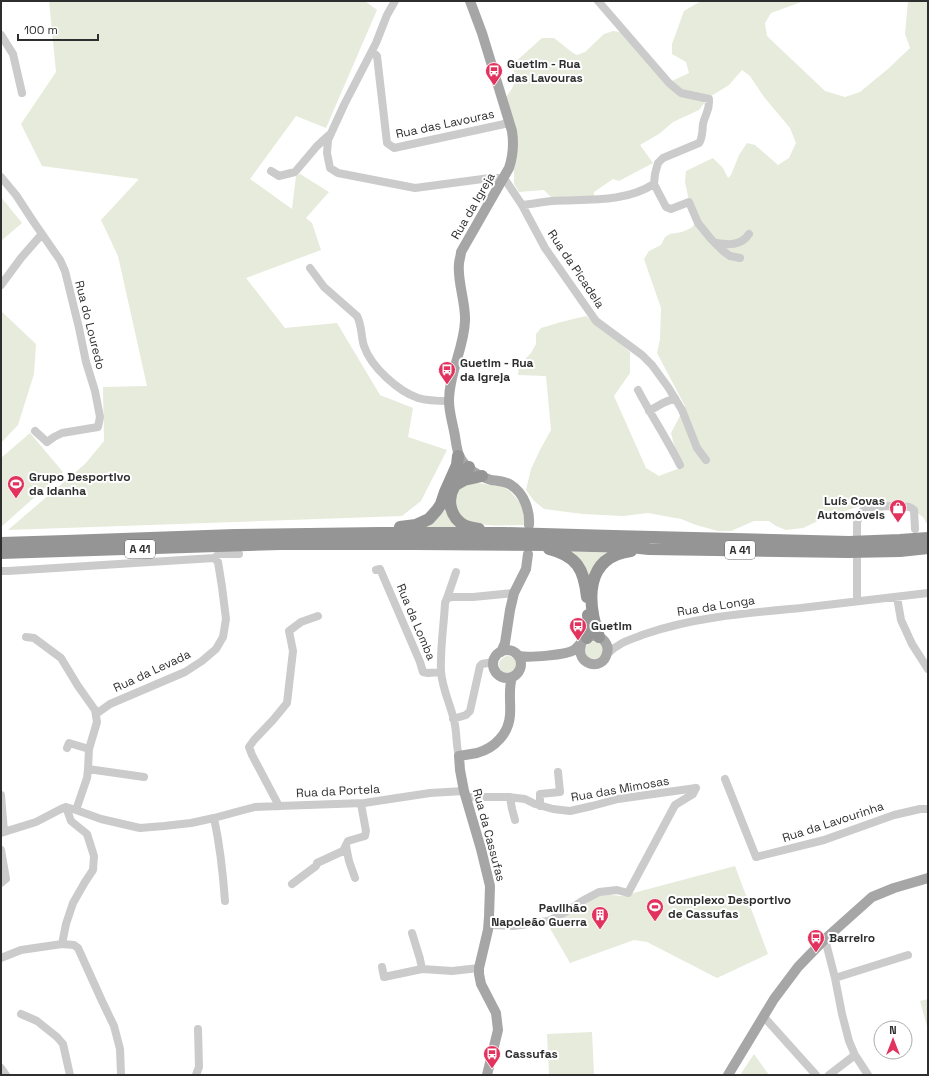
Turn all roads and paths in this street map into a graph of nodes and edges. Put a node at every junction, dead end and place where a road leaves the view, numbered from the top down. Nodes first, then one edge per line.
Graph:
1 (395, 1) edge
2 (470, 1) edge
3 (598, 1) edge
4 (1, 35) edge
5 (372, 51) junction
6 (22, 93) dead end
7 (509, 123) junction
8 (331, 132) junction
9 (271, 171) dead end
10 (1, 177) edge
11 (504, 178) junction
12 (654, 184) junction
13 (522, 205) junction
14 (42, 234) junction
15 (749, 234) dead end
16 (715, 243) junction
17 (740, 258) dead end
18 (310, 268) dead end
19 (1, 285) edge
20 (638, 390) dead end
21 (675, 398) junction
22 (449, 402) junction
23 (649, 411) junction
24 (454, 428) junction
25 (35, 431) dead end
26 (458, 456) junction
27 (706, 460) dead end
28 (680, 465) dead end
29 (469, 467) junction
30 (482, 476) junction
31 (453, 482) junction
32 (529, 525) dead end
33 (915, 529) dead end
34 (492, 532) junction
35 (381, 533) junction
36 (928, 538) edge
37 (1, 543) edge
38 (928, 548) edge
39 (649, 549) junction
40 (531, 550) junction
41 (1, 553) edge
42 (239, 554) dead end
43 (214, 558) junction
44 (376, 570) dead end
45 (1, 571) edge
46 (456, 572) dead end
47 (514, 593) junction
48 (928, 594) edge
49 (897, 597) junction
50 (448, 598) junction
51 (857, 601) junction
52 (318, 616) dead end
53 (507, 627) junction
54 (26, 637) dead end
55 (602, 640) junction
56 (584, 641) junction
57 (623, 642) junction
58 (501, 652) junction
59 (516, 654) junction
60 (607, 654) junction
61 (581, 657) junction
62 (493, 662) junction
63 (521, 668) junction
64 (928, 669) edge
65 (441, 672) junction
66 (502, 677) junction
67 (512, 677) junction
68 (509, 690) junction
69 (96, 714) junction
70 (453, 719) junction
71 (67, 748) dead end
72 (89, 749) junction
73 (459, 756) junction
74 (88, 769) junction
75 (558, 772) dead end
76 (144, 778) dead end
77 (725, 778) dead end
78 (465, 794) junction
79 (1, 796) edge
80 (510, 797) junction
81 (361, 804) junction
82 (279, 806) junction
83 (540, 806) junction
84 (66, 807) junction
85 (928, 809) edge
86 (76, 810) junction
87 (214, 818) junction
88 (515, 820) dead end
89 (2, 832) edge
90 (346, 846) junction
91 (1, 850) edge
92 (355, 878) dead end
93 (928, 878) edge
94 (1, 883) edge
95 (292, 884) dead end
96 (225, 901) dead end
97 (488, 925) junction
98 (412, 933) dead end
99 (826, 939) junction
100 (62, 944) junction
101 (908, 955) dead end
102 (1, 958) edge
103 (382, 967) dead end
104 (479, 968) junction
105 (422, 969) junction
106 (836, 978) junction
107 (21, 1014) dead end
108 (764, 1017) junction
109 (198, 1029) dead end
110 (854, 1055) junction
111 (1, 1068) edge
112 (6, 1075) edge
113 (70, 1075) edge
114 (121, 1075) edge
115 (196, 1075) edge
116 (487, 1075) edge
117 (728, 1075) edge
118 (816, 1075) edge
119 (829, 1075) edge
120 (868, 1075) edge

1 - 5 street
2 - 7 main road, Rua da Igreja
3 - 12 street
4 - 6 street
5 - 7 street, Rua das Lavouras
5 - 8 street
7 - 11 main road, Rua da Igreja
8 - 9 street
8 - 11 street
10 - 14 street, Rua do Louredo
11 - 13 street, Rua da Picadela
11 - 22 main road, Rua da Igreja
12 - 13 street
12 - 16 street
13 - 21 street, Rua da Picadela
14 - 19 street
14 - 25 street, Rua do Louredo
15 - 16 street
16 - 17 street
18 - 22 street
20 - 23 street
21 - 23 street
21 - 27 street, Rua da Picadela
22 - 24 main road, Rua da Igreja
23 - 28 street
24 - 26 main road, Rua da Igreja
24 - 29 main road, Rua da Igreja
26 - 29 main road
26 - 31 highway
29 - 30 main road
29 - 31 highway
30 - 31 highway
30 - 32 main road
31 - 34 highway
31 - 35 highway
33 - 51 street
34 - 35 highway, A 41
34 - 36 highway, A 41
35 - 37 highway, A 41
38 - 39 highway, A 41
39 - 40 highway, A 41
39 - 55 highway
40 - 41 highway, A 41
40 - 47 main road
40 - 56 highway
42 - 43 street
43 - 45 street
43 - 69 street, Rua da Levada
44 - 65 street, Rua da Lomba
46 - 50 street, Rua da Cassufas
47 - 50 street
47 - 53 main road
48 - 49 street, Rua da Longa
49 - 51 street, Rua da Longa
49 - 64 street
50 - 65 street, Rua da Cassufas
51 - 57 street, Rua da Longa
52 - 82 street
53 - 58 main road
53 - 59 main road
54 - 69 street
55 - 56 main road, Rua da Longa
55 - 57 street, Rua da Longa
55 - 60 main road
56 - 59 main road, Rua da Longa
56 - 61 main road
57 - 60 street, Rua da Longa
58 - 59 main road, Rua da Longa
58 - 62 main road
59 - 63 main road
60 - 61 main road, Rua da Longa
61 - 63 main road, Rua da Longa
62 - 66 main road
62 - 70 street
63 - 67 main road, Rua da Longa
65 - 70 street, Rua da Cassufas
66 - 67 main road
66 - 68 main road
67 - 68 main road
68 - 73 main road
69 - 72 street
70 - 73 street, Rua da Cassufas
71 - 72 street
72 - 74 street
73 - 78 main road, Rua da Cassufas
74 - 76 street
74 - 86 street
75 - 83 street, Rua das Mimosas
77 - 85 street, Rua da Lavourinha
78 - 80 street, Rua das Mimosas
78 - 81 street, Rua da Portela
78 - 97 main road, Rua da Cassufas
79 - 89 street
80 - 83 street, Rua das Mimosas
80 - 88 street
81 - 82 street, Rua da Portela
81 - 90 street
82 - 87 street, Rua da Portela
83 - 97 street, Rua das Mimosas
84 - 86 street, Rua da Portela
84 - 89 street
84 - 100 street
86 - 87 street, Rua da Portela
87 - 96 street
90 - 92 street
90 - 95 street
91 - 94 street
93 - 99 main road
97 - 104 main road, Rua da Cassufas
98 - 105 street
99 - 106 street
99 - 108 main road
100 - 102 street
100 - 114 street
101 - 106 street
103 - 105 street
104 - 105 street
104 - 116 main road, Rua da Cassufas
106 - 110 street
107 - 113 street
108 - 117 main road
108 - 118 street
109 - 115 street
110 - 119 street
110 - 120 street
111 - 112 street

